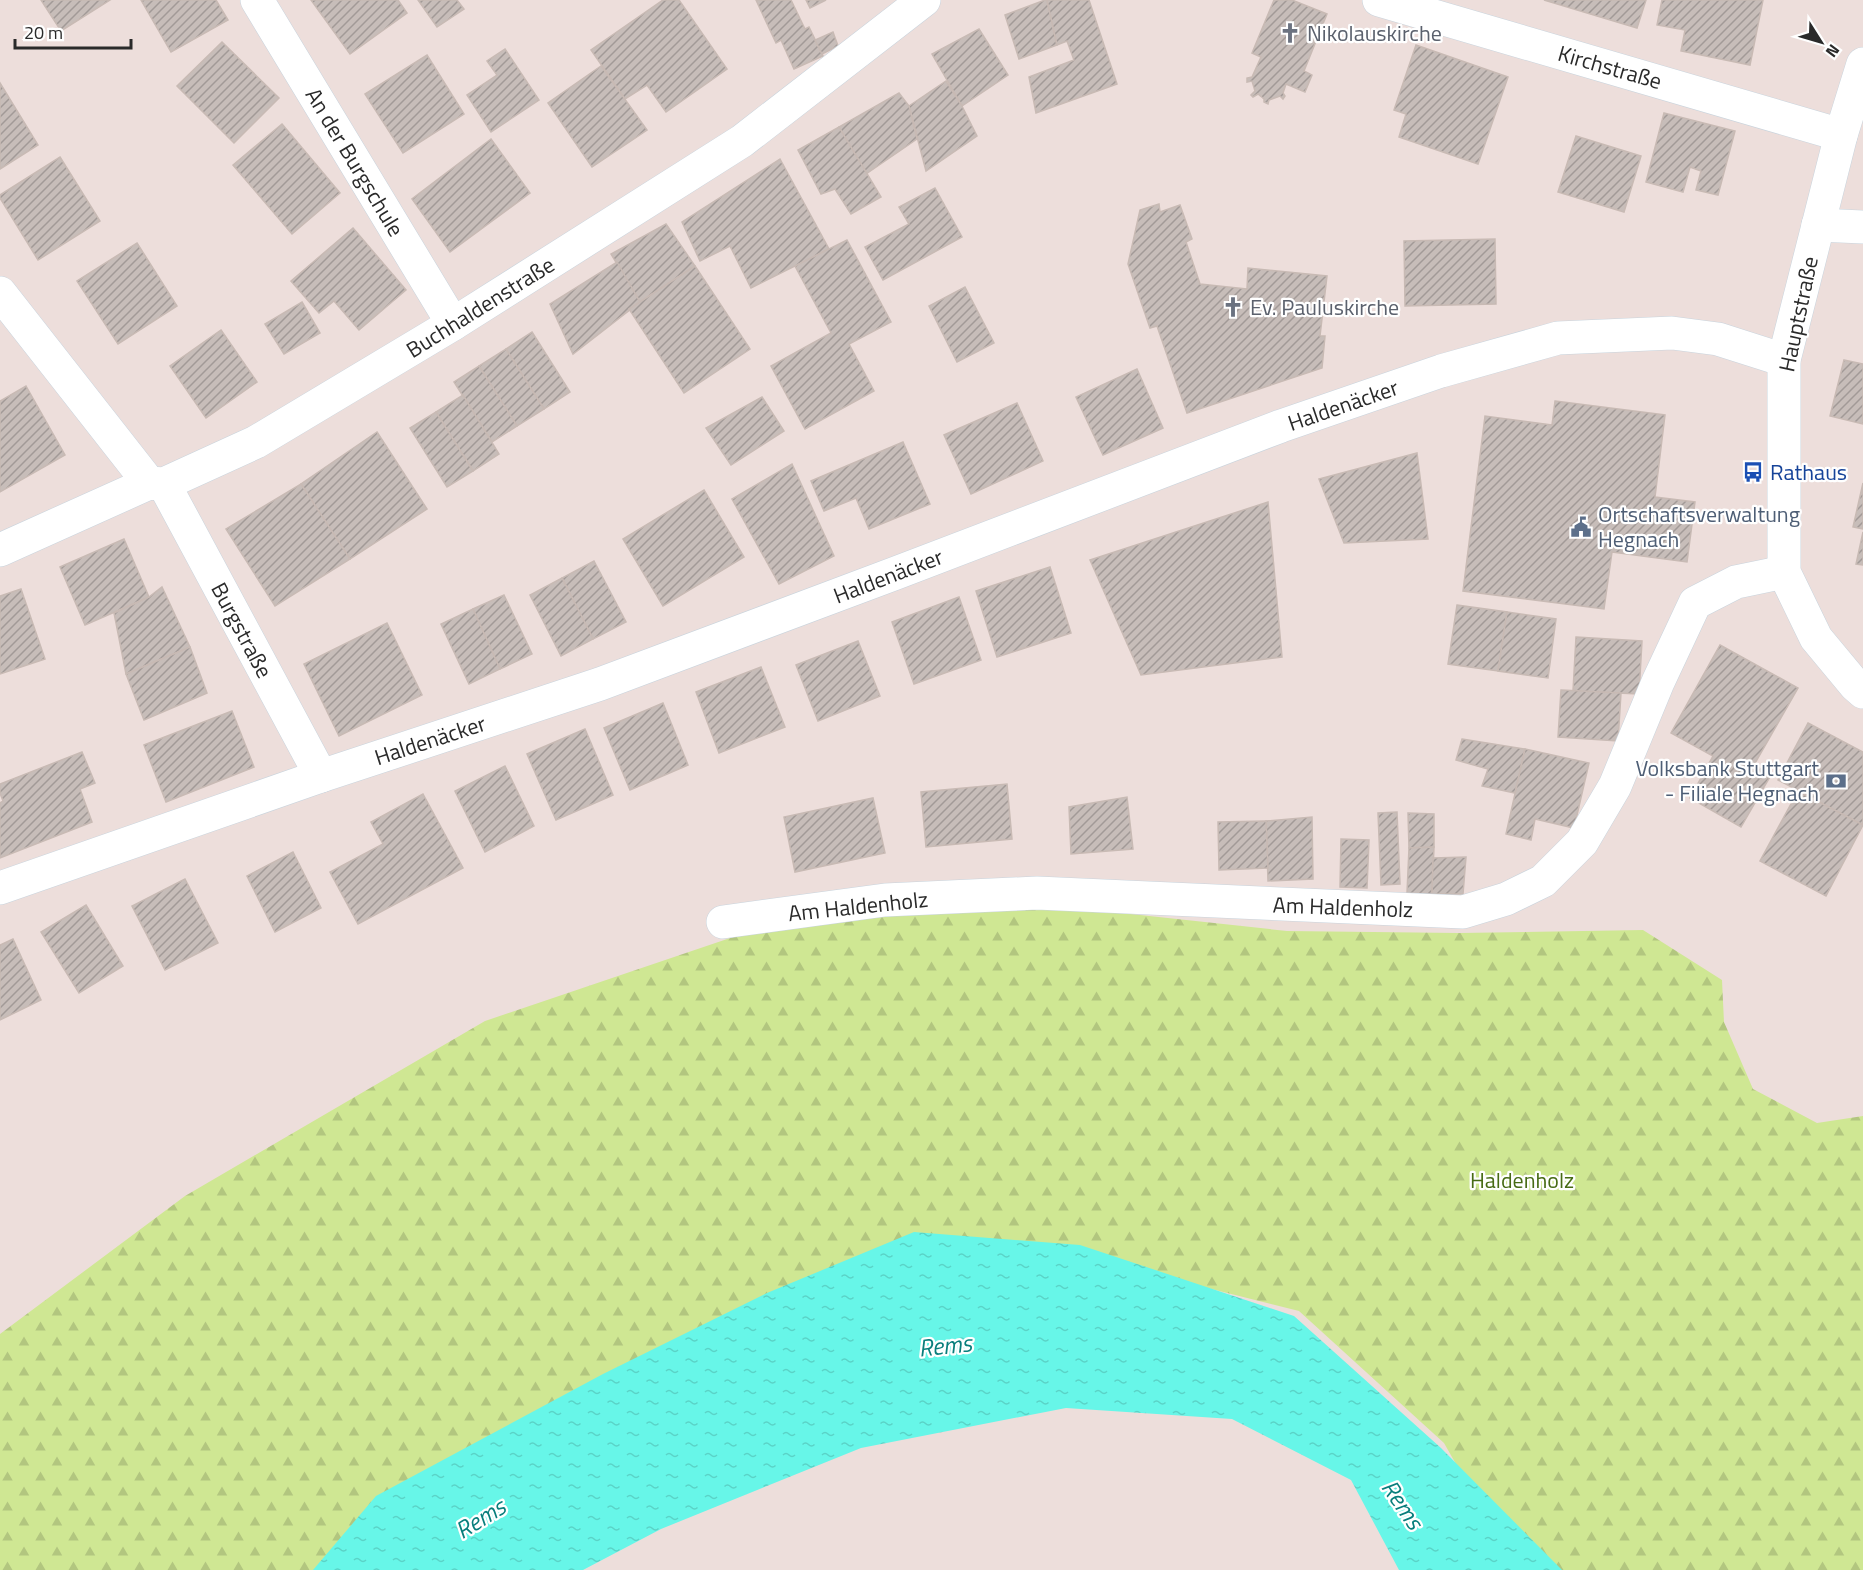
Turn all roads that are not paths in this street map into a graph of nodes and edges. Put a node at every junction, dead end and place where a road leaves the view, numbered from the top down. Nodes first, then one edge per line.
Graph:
1 (257, 0) edge
2 (924, 0) edge
3 (1379, 0) edge
4 (1863, 64) edge
5 (1841, 135) junction
6 (1818, 225) junction
7 (1863, 227) edge
8 (0, 293) edge
9 (453, 324) junction
10 (1784, 360) junction
11 (157, 483) junction
12 (0, 550) edge
13 (1784, 572) junction
14 (1863, 692) edge
15 (321, 776) junction
16 (0, 888) edge
17 (723, 922) dead end

1 - 9 street, An der Burgschule
2 - 9 street, Buchhaldenstraße
3 - 5 street, Kirchstraße
4 - 5 street, Hauptstraße
5 - 6 street, Hauptstraße
6 - 7 street
6 - 10 street, Hauptstraße
8 - 11 street, Burgstraße
9 - 11 street, Buchhaldenstraße
10 - 13 street, Hauptstraße
10 - 15 street, Haldenäcker
11 - 12 street, Buchhaldenstraße
11 - 15 street, Burgstraße
13 - 14 street
13 - 17 street, Am Haldenholz
15 - 16 street, Haldenäcker

